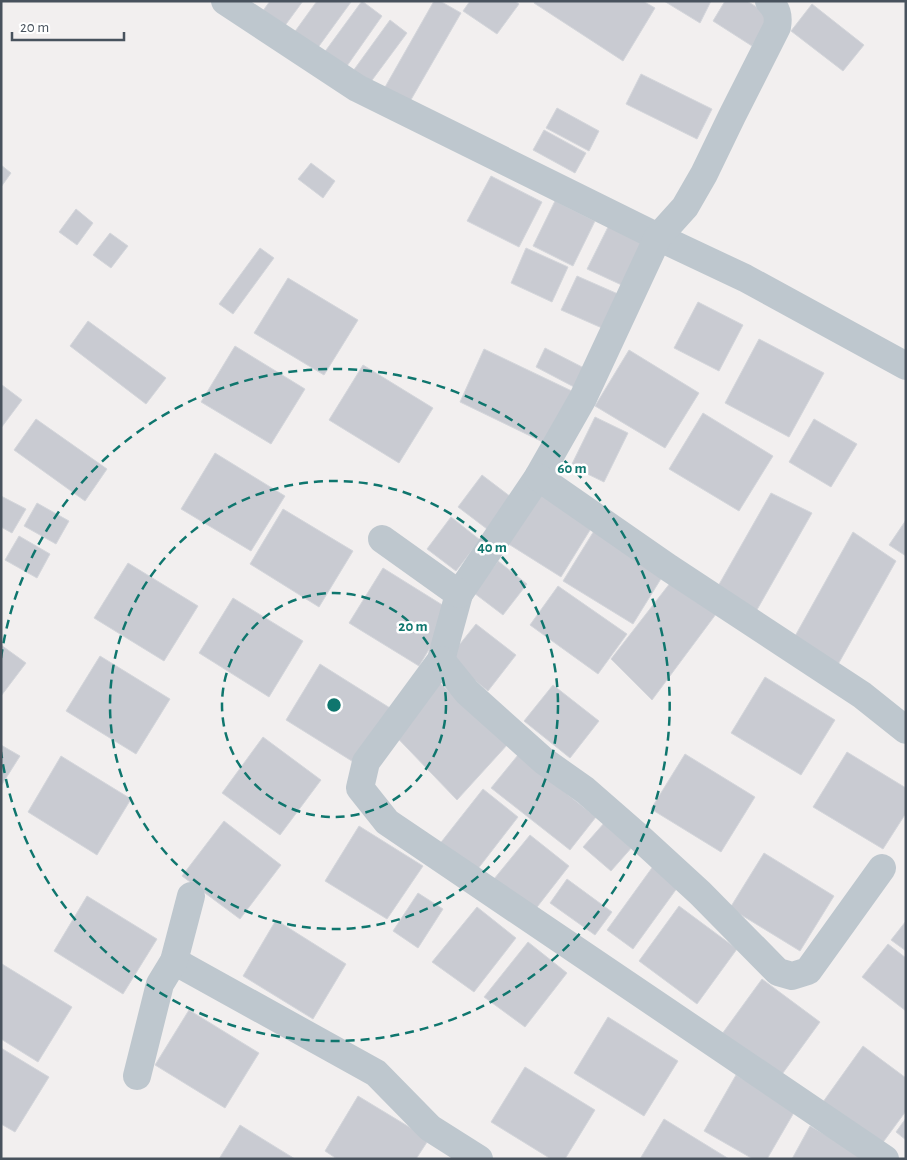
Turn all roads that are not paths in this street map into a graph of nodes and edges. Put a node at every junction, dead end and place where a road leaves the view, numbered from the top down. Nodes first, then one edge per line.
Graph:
1 (225, 1) edge
2 (769, 1) edge
3 (658, 237) junction
4 (906, 366) edge
5 (538, 477) junction
6 (382, 539) dead end
7 (459, 594) junction
8 (441, 660) junction
9 (906, 730) edge
10 (882, 868) dead end
11 (191, 896) dead end
12 (174, 961) junction
13 (137, 1076) dead end
14 (478, 1159) edge
15 (886, 1159) edge

1 - 3 street
2 - 3 street
3 - 4 street
3 - 5 street
5 - 7 street
5 - 9 street
6 - 7 street
7 - 8 street
8 - 10 street
8 - 15 street
11 - 12 street
12 - 13 street
12 - 14 street

